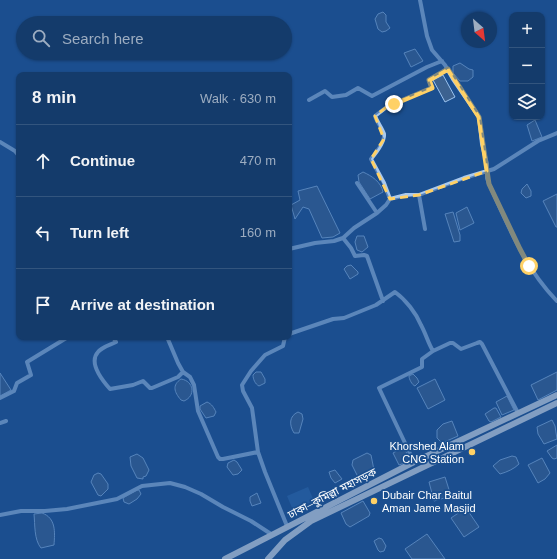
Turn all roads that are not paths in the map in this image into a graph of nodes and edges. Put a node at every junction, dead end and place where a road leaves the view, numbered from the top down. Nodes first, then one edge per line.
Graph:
1 (420, 0) edge
2 (442, 61) junction
3 (448, 69) junction
4 (310, 100) dead end
5 (557, 133) edge
6 (0, 142) edge
7 (16, 152) edge
8 (487, 171) junction
9 (357, 183) dead end
10 (419, 195) junction
11 (390, 199) junction
12 (376, 213) junction
13 (425, 229) dead end
14 (343, 238) junction
15 (292, 248) edge
16 (383, 301) junction
17 (557, 301) edge
18 (292, 333) edge
19 (64, 340) edge
20 (115, 340) edge
21 (168, 340) edge
22 (284, 340) edge
23 (433, 352) junction
24 (183, 372) junction
25 (557, 395) edge
26 (0, 398) edge
27 (557, 403) edge
28 (518, 413) junction
29 (6, 421) dead end
30 (0, 423) edge
31 (258, 452) junction
32 (414, 462) junction
33 (0, 515) edge
34 (288, 526) junction
35 (280, 530) junction
36 (293, 533) junction
37 (271, 534) junction
38 (286, 540) junction
39 (225, 559) edge
40 (268, 559) edge

1 - 2 street
2 - 3 street
2 - 4 street
3 - 8 street
3 - 11 street
5 - 8 street
6 - 7 street
8 - 10 street
8 - 17 street
9 - 12 street
10 - 11 street
10 - 13 street
11 - 12 street
12 - 14 street
14 - 15 street
14 - 16 street
16 - 18 street
16 - 23 street
19 - 26 street
20 - 24 street
21 - 24 street
22 - 31 street
23 - 28 street
23 - 32 street
24 - 31 street
25 - 28 highway, ঢাকা–কুমিল্লা মহাসড়ক
27 - 36 highway, ঢাকা–কুমিল্লা মহাসড়ক
28 - 32 highway, ঢাকা–কুমিল্লা মহাসড়ক
29 - 30 street
31 - 34 street
32 - 34 highway, ঢাকা–কুমিল্লা মহাসড়ক
33 - 37 street
34 - 35 highway, ঢাকা–কুমিল্লা মহাসড়ক
34 - 36 highway
35 - 37 highway, ঢাকা–কুমিল্লা মহাসড়ক
35 - 38 highway
36 - 38 highway, ঢাকা–কুমিল্লা মহাসড়ক
37 - 39 highway, ঢাকা–কুমিল্লা মহাসড়ক
38 - 40 highway, ঢাকা–কুমিল্লা মহাসড়ক

